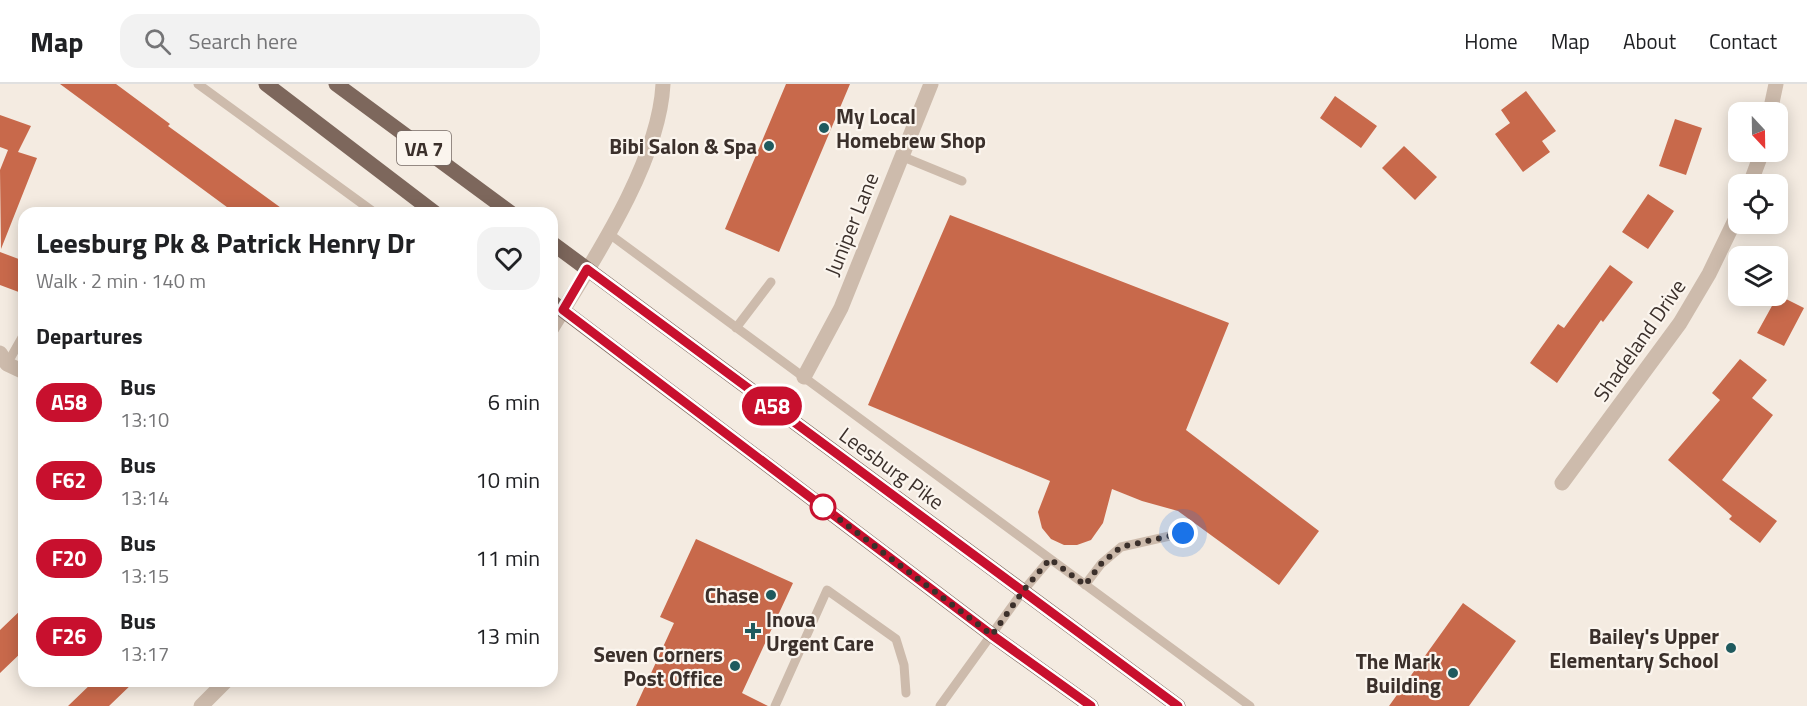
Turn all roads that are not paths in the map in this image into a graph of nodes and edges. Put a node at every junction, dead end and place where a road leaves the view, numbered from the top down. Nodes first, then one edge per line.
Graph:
1 (198, 84) edge
2 (266, 84) edge
3 (336, 84) edge
4 (663, 84) edge
5 (931, 84) edge
6 (1776, 84) edge
7 (1772, 102) edge
8 (901, 156) junction
9 (962, 181) dead end
10 (367, 207) edge
11 (427, 207) edge
12 (503, 207) edge
13 (608, 233) junction
14 (1729, 234) edge
15 (558, 247) edge
16 (587, 269) junction
17 (771, 282) dead end
18 (558, 305) edge
19 (558, 307) edge
20 (736, 328) junction
21 (18, 341) edge
22 (2, 361) edge
23 (18, 369) edge
24 (804, 377) junction
25 (1562, 483) dead end
26 (1183, 533) dead end
27 (1050, 559) junction
28 (1085, 585) junction
29 (1023, 591) junction
30 (992, 635) junction
31 (221, 687) edge
32 (906, 693) dead end
33 (207, 704) edge
34 (776, 706) edge
35 (940, 706) edge
36 (1091, 706) edge
37 (1178, 706) edge
38 (1250, 706) edge

1 - 10 lane
2 - 11 main road, VA 7
3 - 12 main road, VA 7
4 - 13 street
5 - 8 street, Juniper Lane
6 - 7 street
8 - 9 lane
8 - 24 street, Juniper Lane
13 - 16 street
13 - 20 lane
14 - 25 street, Shadeland Drive
15 - 16 main road, Leesburg Pike
16 - 18 street
16 - 29 main road, Leesburg Pike
17 - 20 lane
19 - 30 main road
20 - 24 lane
21 - 22 lane
22 - 23 street
24 - 27 lane
26 - 28 lane
27 - 28 lane
27 - 29 lane
28 - 38 lane
29 - 30 lane
29 - 37 main road, Leesburg Pike
30 - 35 lane
30 - 36 main road
31 - 33 street
32 - 34 lane

